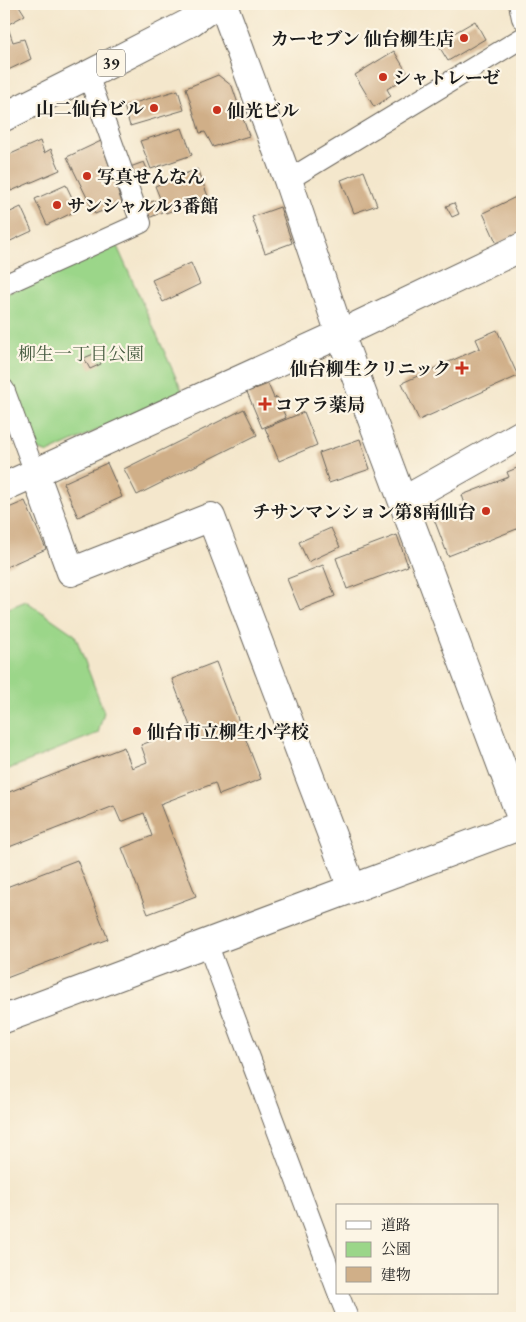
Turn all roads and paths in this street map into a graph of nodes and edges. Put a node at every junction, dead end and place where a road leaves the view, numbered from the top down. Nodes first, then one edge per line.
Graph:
1 (216, 4) edge
2 (223, 4) edge
3 (519, 4) edge
4 (522, 18) edge
5 (522, 38) edge
6 (88, 75) junction
7 (4, 117) edge
8 (288, 180) junction
9 (522, 247) edge
10 (4, 285) edge
11 (340, 334) junction
12 (4, 389) edge
13 (522, 434) edge
14 (34, 473) junction
15 (4, 487) edge
16 (403, 501) junction
17 (522, 820) edge
18 (522, 825) edge
19 (352, 888) junction
20 (206, 943) junction
21 (4, 1019) edge
22 (336, 1287) edge
23 (339, 1294) edge
24 (348, 1318) edge

1 - 6 street, 39
2 - 8 street
3 - 4 street
5 - 8 street
6 - 7 street, 39
6 - 10 street
8 - 11 street
9 - 11 street
11 - 14 street
11 - 16 street
12 - 14 street
13 - 16 street
14 - 15 street
14 - 19 street
16 - 17 street
18 - 19 street
19 - 20 street
20 - 21 street
20 - 22 street
23 - 24 street

